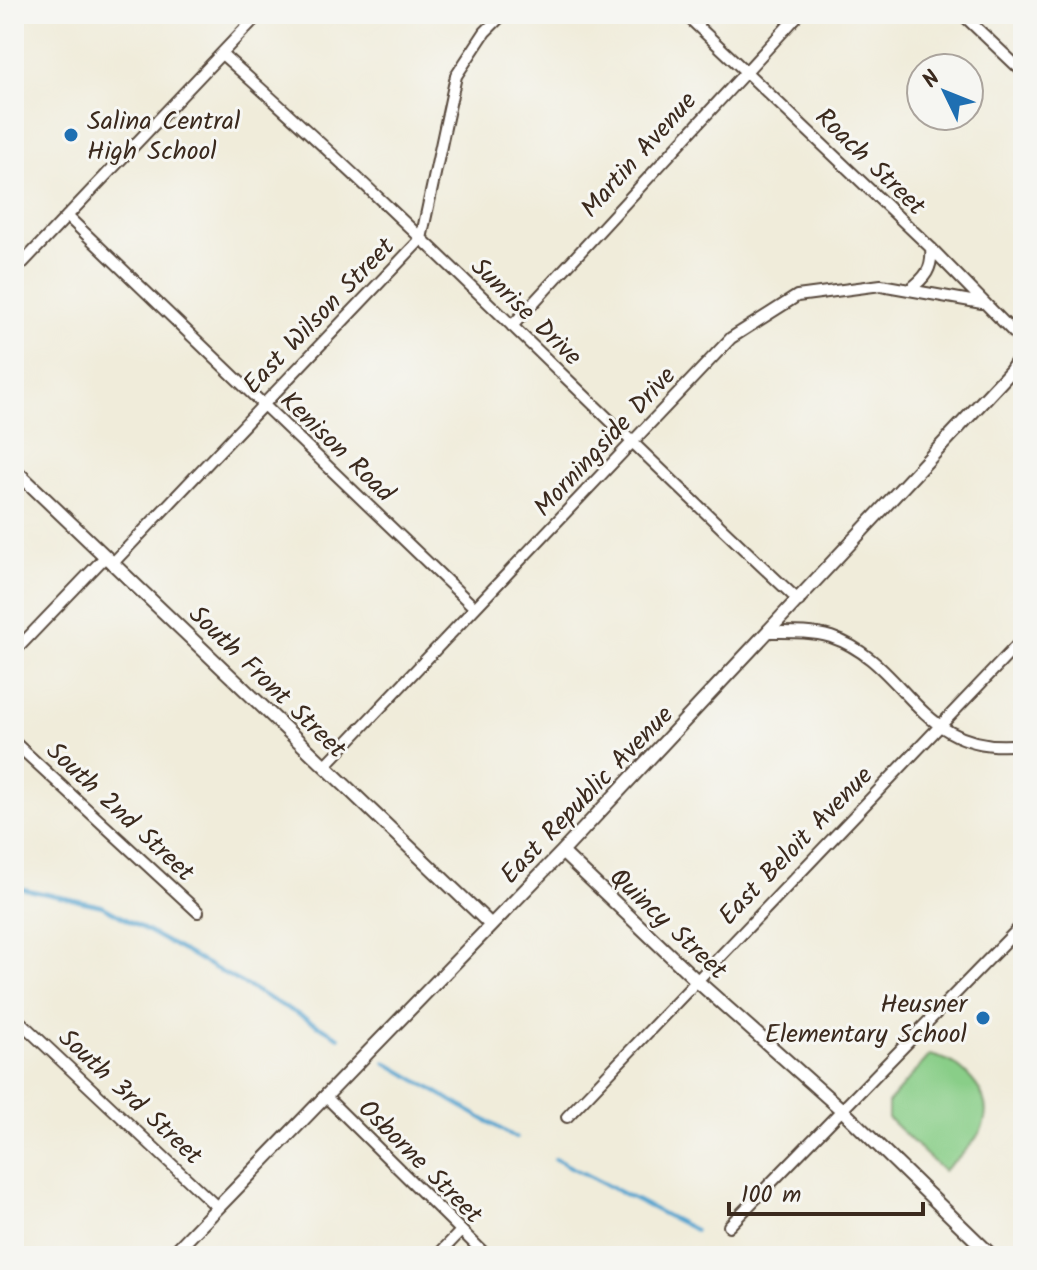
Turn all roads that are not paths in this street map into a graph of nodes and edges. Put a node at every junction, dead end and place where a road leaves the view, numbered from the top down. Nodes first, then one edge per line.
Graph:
1 (259, 14) edge
2 (503, 14) edge
3 (685, 14) edge
4 (799, 14) edge
5 (962, 14) edge
6 (222, 54) junction
7 (745, 71) junction
8 (1023, 72) edge
9 (67, 216) junction
10 (421, 239) junction
11 (931, 248) junction
12 (14, 272) edge
13 (909, 290) junction
14 (982, 303) junction
15 (512, 326) junction
16 (1023, 342) edge
17 (1023, 353) edge
18 (262, 405) junction
19 (631, 445) junction
20 (14, 469) edge
21 (108, 560) junction
22 (799, 601) junction
23 (475, 608) junction
24 (769, 632) junction
25 (1023, 639) edge
26 (14, 652) edge
27 (938, 727) junction
28 (14, 742) edge
29 (1023, 744) edge
30 (325, 766) junction
31 (562, 852) junction
32 (198, 912) dead end
33 (1023, 924) edge
34 (491, 925) junction
35 (696, 980) junction
36 (14, 1016) edge
37 (325, 1096) junction
38 (842, 1110) junction
39 (567, 1117) dead end
40 (217, 1207) junction
41 (729, 1226) dead end
42 (461, 1231) junction
43 (979, 1244) junction
44 (171, 1256) edge
45 (437, 1256) edge
46 (487, 1256) edge
47 (967, 1256) edge
48 (992, 1256) edge

1 - 6 street
2 - 10 street, East Wilson Street
3 - 7 street, Roach Street
4 - 7 street, Martin Avenue
5 - 8 street
6 - 9 street
6 - 10 street, Sunrise Drive
7 - 11 street, Roach Street
7 - 15 street, Martin Avenue
9 - 12 street
9 - 18 street, Kenison Road
10 - 15 street, Sunrise Drive
10 - 18 street, East Wilson Street
11 - 13 street
11 - 14 street, Roach Street
13 - 14 street, Morningside Drive
13 - 19 street, Morningside Drive
14 - 16 street, Roach Street
15 - 19 street, Sunrise Drive
17 - 22 street, East Republic Avenue
18 - 21 street, East Wilson Street
18 - 23 street, Kenison Road
19 - 22 street, Sunrise Drive
19 - 23 street, Morningside Drive
20 - 21 street, South Front Street
21 - 26 street, East Wilson Street
21 - 30 street, South Front Street
22 - 24 street, East Republic Avenue
23 - 30 street, Morningside Drive
24 - 27 street
24 - 31 street, East Republic Avenue
25 - 27 street, East Beloit Avenue
27 - 29 street
27 - 35 street, East Beloit Avenue
28 - 32 street, South 2nd Street
30 - 34 street, South Front Street
31 - 34 street, East Republic Avenue
31 - 35 street, Quincy Street
33 - 38 street
34 - 37 street, East Republic Avenue
35 - 38 street, Quincy Street
35 - 39 street, East Beloit Avenue
36 - 40 street, South 3rd Street
37 - 40 street, East Republic Avenue
37 - 42 street, Osborne Street
38 - 41 street
38 - 43 street, Quincy Street
40 - 44 street, East Republic Avenue
42 - 45 street
42 - 46 street, Osborne Street
43 - 47 street
43 - 48 street, Quincy Street

